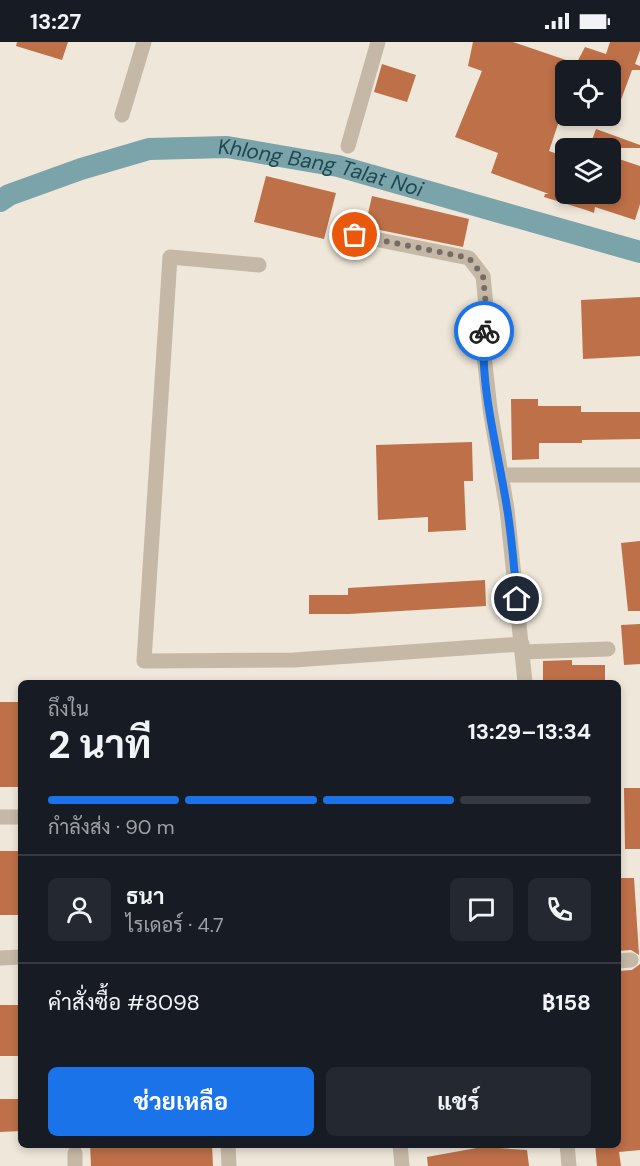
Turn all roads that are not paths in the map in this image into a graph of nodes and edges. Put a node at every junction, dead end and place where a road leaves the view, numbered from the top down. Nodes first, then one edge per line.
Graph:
1 (144, 42) edge
2 (378, 42) edge
3 (122, 115) dead end
4 (348, 146) dead end
5 (355, 235) dead end
6 (259, 265) dead end
7 (501, 475) junction
8 (640, 475) edge
9 (522, 648) junction
10 (608, 649) dead end
11 (525, 680) edge
12 (0, 817) edge
13 (18, 817) edge
14 (18, 957) edge
15 (0, 958) edge
16 (228, 1148) edge
17 (400, 1148) edge
18 (567, 1148) edge
19 (229, 1166) edge
20 (402, 1166) edge
21 (569, 1166) edge

1 - 3 street
2 - 4 street
5 - 7 street
6 - 9 street
7 - 8 street
7 - 9 street
9 - 10 street
9 - 11 street
12 - 13 street
14 - 15 street
16 - 19 street
17 - 20 street
18 - 21 street

